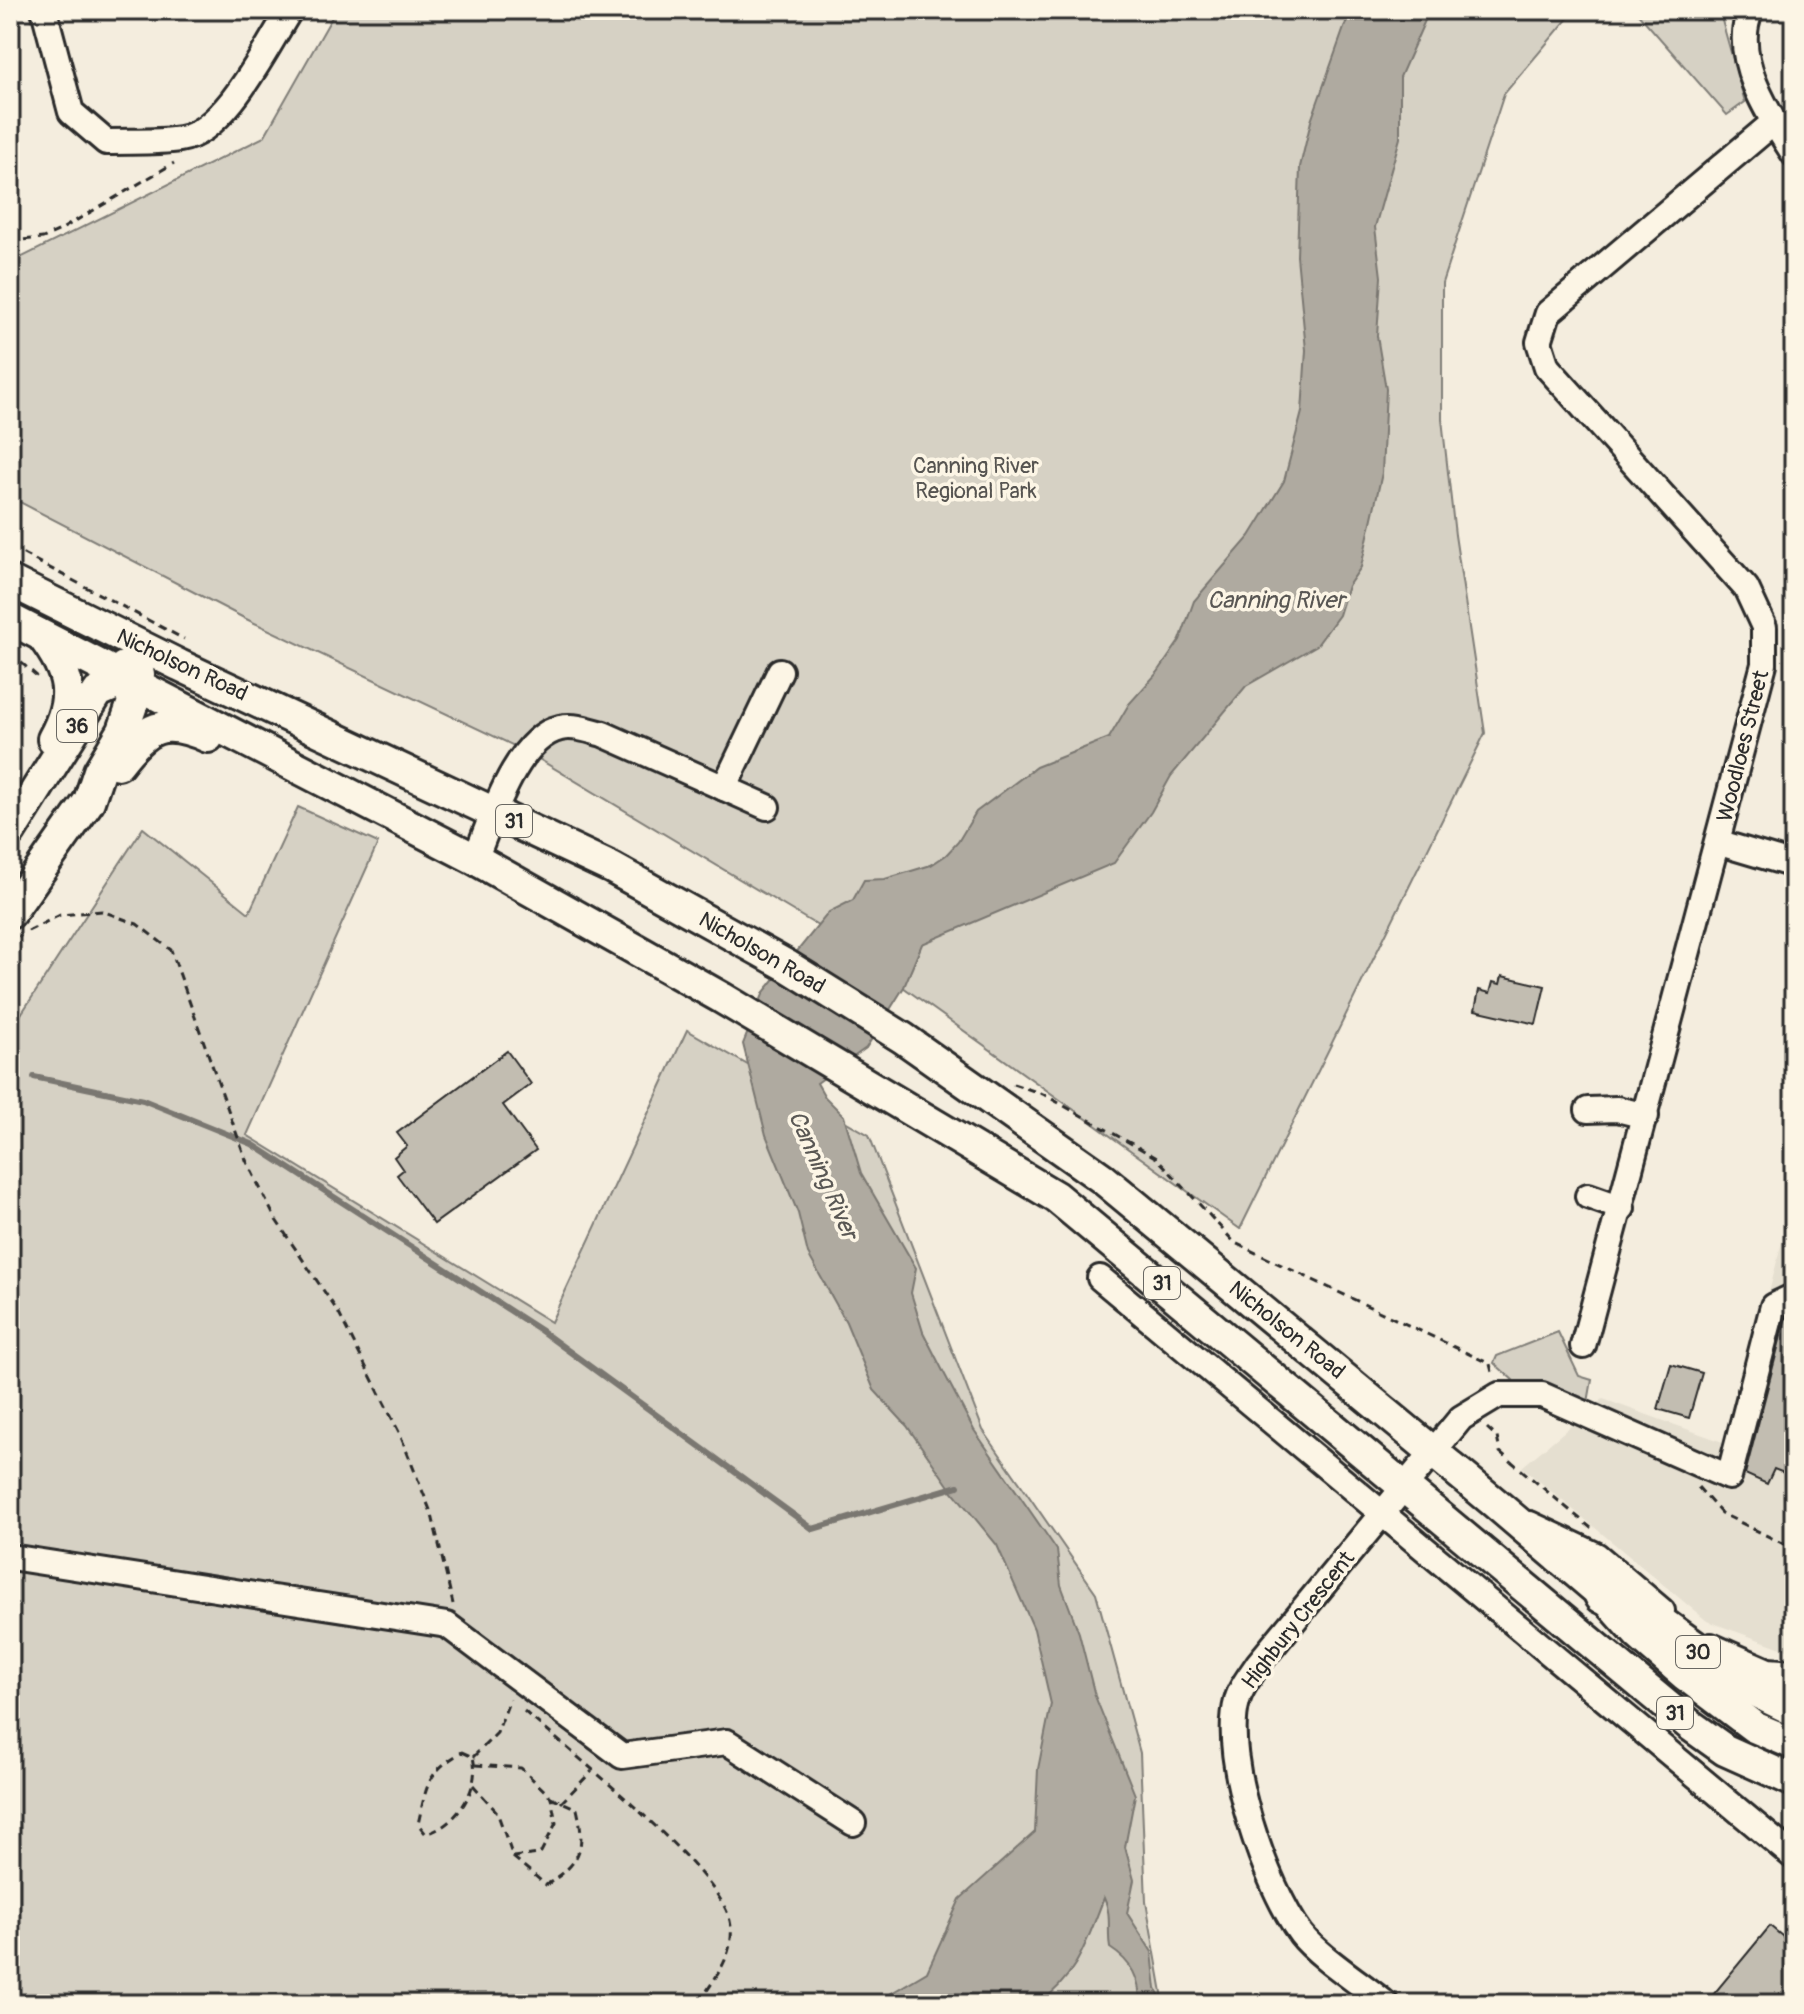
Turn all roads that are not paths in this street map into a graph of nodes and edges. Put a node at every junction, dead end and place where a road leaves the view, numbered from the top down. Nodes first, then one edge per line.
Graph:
1 (44, 10) edge
2 (290, 10) edge
3 (1751, 10) edge
4 (1773, 123) junction
5 (1794, 154) edge
6 (10, 581) edge
7 (10, 619) edge
8 (123, 622) junction
9 (41, 635) junction
10 (179, 665) junction
11 (780, 671) dead end
12 (126, 680) junction
13 (278, 757) junction
14 (724, 788) junction
15 (89, 801) junction
16 (767, 807) dead end
17 (495, 812) junction
18 (10, 818) edge
19 (10, 832) edge
20 (1720, 843) junction
21 (475, 859) junction
22 (1794, 865) edge
23 (15, 896) edge
24 (1588, 1110) dead end
25 (1646, 1116) junction
26 (1588, 1196) dead end
27 (1622, 1208) junction
28 (1100, 1278) dead end
29 (1794, 1296) edge
30 (1583, 1346) dead end
31 (1434, 1452) junction
32 (1404, 1487) junction
33 (1506, 1513) junction
34 (1382, 1514) junction
35 (10, 1557) edge
36 (1603, 1595) junction
37 (1794, 1673) edge
38 (1794, 1707) edge
39 (1794, 1744) edge
40 (1794, 1781) edge
41 (853, 1823) dead end
42 (1794, 1857) edge
43 (1386, 2004) edge

1 - 2 street
3 - 4 street
4 - 5 street
4 - 20 street, Woodloes Street
6 - 8 main road, Nicholson Road / 31
7 - 9 main road, Nicholson Road / 31
8 - 10 main road, Nicholson Road / 31
8 - 12 main road, 36
9 - 12 main road, Nicholson Road / 31
9 - 18 main road, 36
10 - 12 main road, 36
10 - 17 main road, Nicholson Road / 31
11 - 14 street
12 - 13 main road, Nicholson Road / 31
12 - 15 main road, 36
12 - 19 main road, 36
13 - 15 main road
13 - 21 main road, Nicholson Road / 31
14 - 16 street
14 - 17 street
15 - 23 main road, 36
17 - 21 street
17 - 31 main road, Nicholson Road / 31
20 - 22 street
20 - 25 street, Woodloes Street
21 - 32 main road, Nicholson Road / 31
24 - 25 street
25 - 27 street, Woodloes Street
26 - 27 street
27 - 30 street, Woodloes Street
28 - 34 street
29 - 31 street
31 - 32 street
31 - 33 main road, Nicholson Road / 31
32 - 34 street, Highbury Crescent
32 - 40 main road, Nicholson Road / 31
33 - 36 main road, Nicholson Road / 31
33 - 37 street
34 - 42 street
34 - 43 street, Highbury Crescent
35 - 41 street
36 - 38 highway, 30
36 - 39 main road, Nicholson Road / 31

